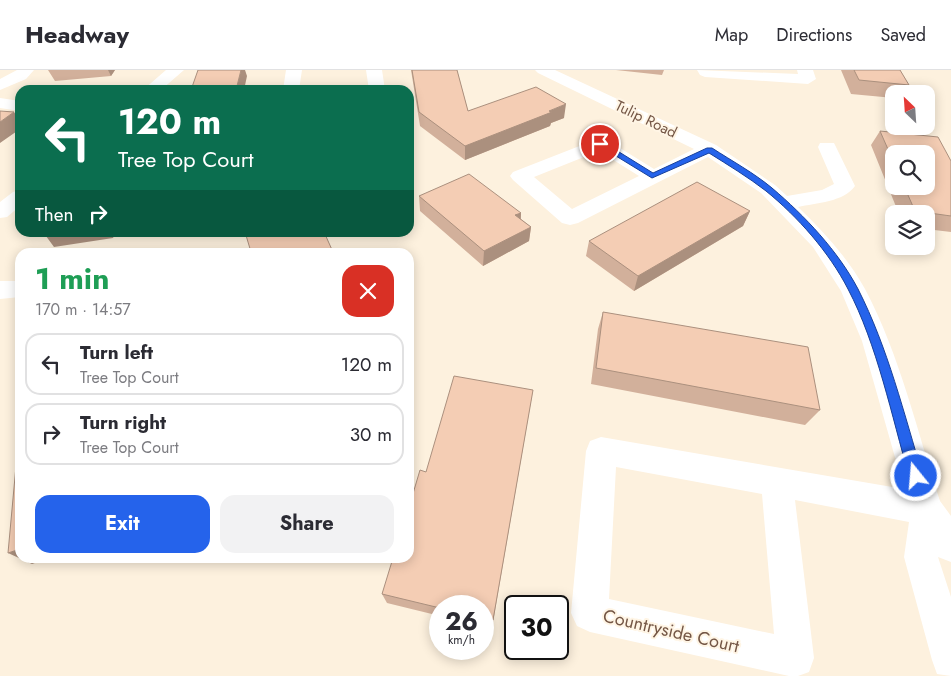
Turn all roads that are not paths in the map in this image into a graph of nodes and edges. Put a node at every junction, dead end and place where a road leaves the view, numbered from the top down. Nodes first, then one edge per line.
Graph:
1 (26, 70) edge
2 (176, 70) edge
3 (294, 70) edge
4 (374, 70) edge
5 (543, 70) edge
6 (705, 70) edge
7 (805, 70) edge
8 (0, 85) edge
9 (157, 85) edge
10 (292, 85) edge
11 (376, 85) edge
12 (0, 103) edge
13 (15, 105) edge
14 (827, 147) dead end
15 (709, 150) junction
16 (652, 176) junction
17 (15, 200) edge
18 (784, 203) junction
19 (0, 212) edge
20 (15, 289) edge
21 (0, 290) edge
22 (777, 482) junction
23 (926, 509) junction
24 (951, 545) edge
25 (951, 660) edge

1 - 8 street
2 - 9 street
3 - 10 street
4 - 11 street
5 - 15 street, Tulip Road
6 - 7 street
12 - 13 street
14 - 18 street
15 - 16 street
15 - 18 street, Tulip Road
16 - 16 street
17 - 19 street
18 - 23 street, Tulip Road
20 - 21 street
22 - 22 street, Countryside Court
22 - 23 street, Countryside Court
23 - 24 street, Tulip Road
23 - 25 street, Tulip Road

